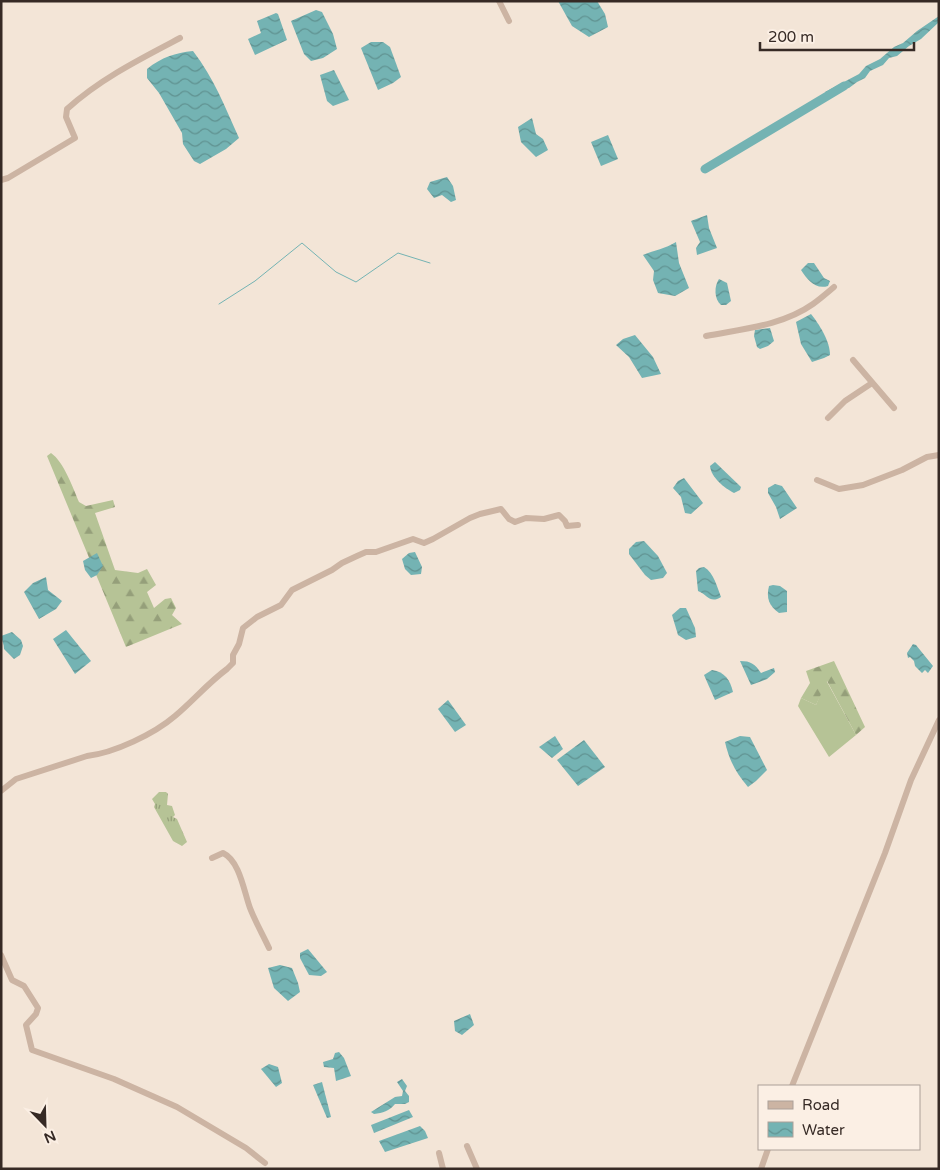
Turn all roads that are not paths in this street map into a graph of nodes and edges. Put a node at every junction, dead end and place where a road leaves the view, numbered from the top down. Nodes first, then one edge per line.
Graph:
1 (499, 1) edge
2 (509, 20) dead end
3 (180, 38) dead end
4 (1, 180) edge
5 (834, 288) dead end
6 (706, 336) dead end
7 (854, 360) dead end
8 (872, 383) junction
9 (894, 408) dead end
10 (828, 418) dead end
11 (939, 455) edge
12 (817, 480) dead end
13 (578, 525) dead end
14 (939, 720) edge
15 (1, 792) edge
16 (212, 858) dead end
17 (269, 948) dead end
18 (1, 955) edge
19 (792, 1085) edge
20 (467, 1146) dead end
21 (768, 1150) edge
22 (439, 1153) dead end
23 (265, 1162) dead end
24 (443, 1169) edge
25 (477, 1169) edge
26 (761, 1169) edge

1 - 2 street
3 - 4 street
5 - 6 street
7 - 8 street
8 - 9 street
8 - 10 street
11 - 12 street
13 - 15 street
14 - 19 street
16 - 17 street
18 - 23 street
20 - 25 street
21 - 26 street
22 - 24 street

